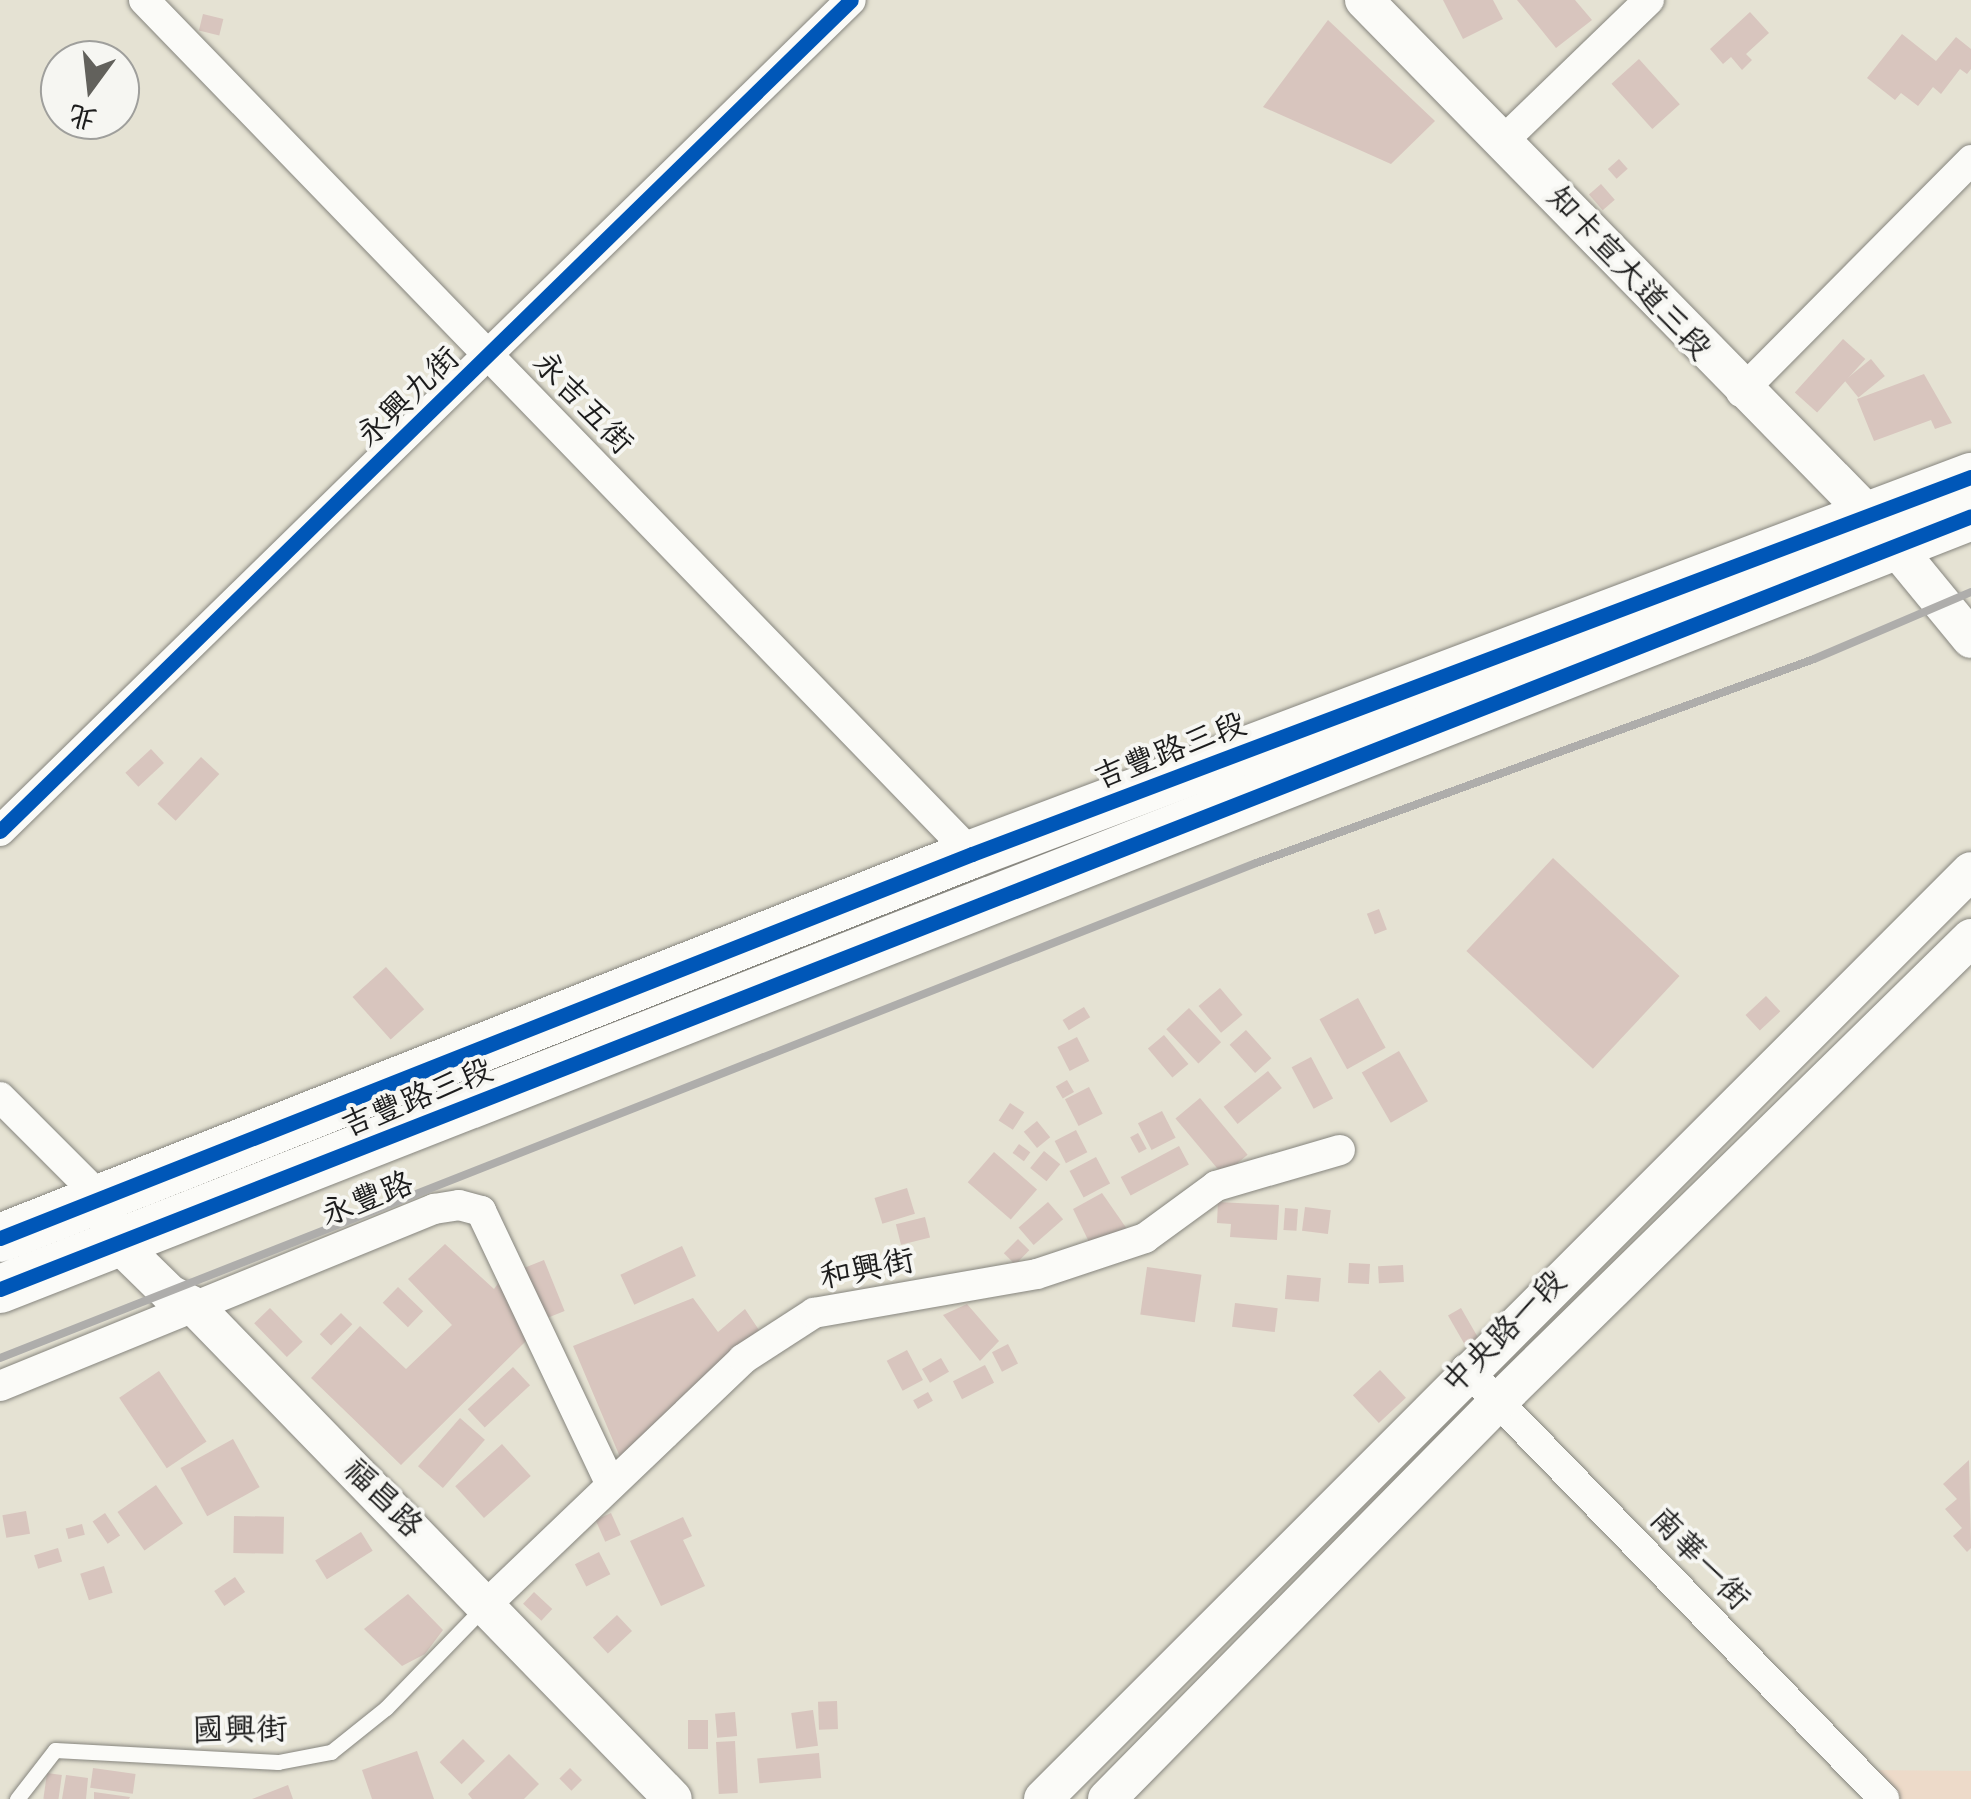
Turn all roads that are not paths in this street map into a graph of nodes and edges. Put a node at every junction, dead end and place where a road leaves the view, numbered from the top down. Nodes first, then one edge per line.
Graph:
1 (144, 0) edge
2 (852, 0) edge
3 (1364, 0) edge
4 (1649, 0) edge
5 (1503, 140) junction
6 (1971, 160) edge
7 (489, 356) junction
8 (1741, 392) junction
9 (1971, 477) edge
10 (1971, 516) edge
11 (1882, 531) junction
12 (1971, 638) edge
13 (0, 831) edge
14 (972, 854) junction
15 (1971, 872) edge
16 (1971, 938) edge
17 (0, 1097) edge
18 (1340, 1150) dead end
19 (100, 1197) junction
20 (0, 1238) edge
21 (121, 1246) junction
22 (0, 1289) edge
23 (194, 1306) junction
24 (1466, 1369) junction
25 (0, 1386) edge
26 (1499, 1401) junction
27 (611, 1486) junction
28 (488, 1603) junction
29 (17, 1799) edge
30 (673, 1799) edge
31 (1043, 1799) edge
32 (1108, 1799) edge
33 (1884, 1799) edge

1 - 7 street, 永吉五街
2 - 7 street, 永興九街
3 - 5 street, 知卡宣大道三段
4 - 5 street
5 - 8 street, 知卡宣大道三段
6 - 8 street
7 - 13 street, 永興九街
7 - 14 street, 永吉五街
8 - 11 street, 知卡宣大道三段
9 - 11 main road, 吉豐路三段
10 - 11 main road, 吉豐路三段
11 - 12 street, 知卡宣大道三段
11 - 14 main road, 吉豐路三段
11 - 21 main road, 吉豐路三段
14 - 19 main road, 吉豐路三段
15 - 24 street, 中央路一段
16 - 26 street, 中央路一段
17 - 19 street
18 - 27 street, 和興街
19 - 20 main road, 吉豐路三段
19 - 21 street, 福昌路
21 - 22 main road, 吉豐路三段
21 - 23 street, 福昌路
23 - 25 street, 永豐路
23 - 27 street, 永豐路
23 - 28 street, 福昌路
24 - 26 street, 南華一街
24 - 31 street, 中央路一段
26 - 32 street, 中央路一段
26 - 33 street, 南華一街
27 - 28 street, 和興街
28 - 29 lane, 國興街
28 - 30 street, 福昌路

